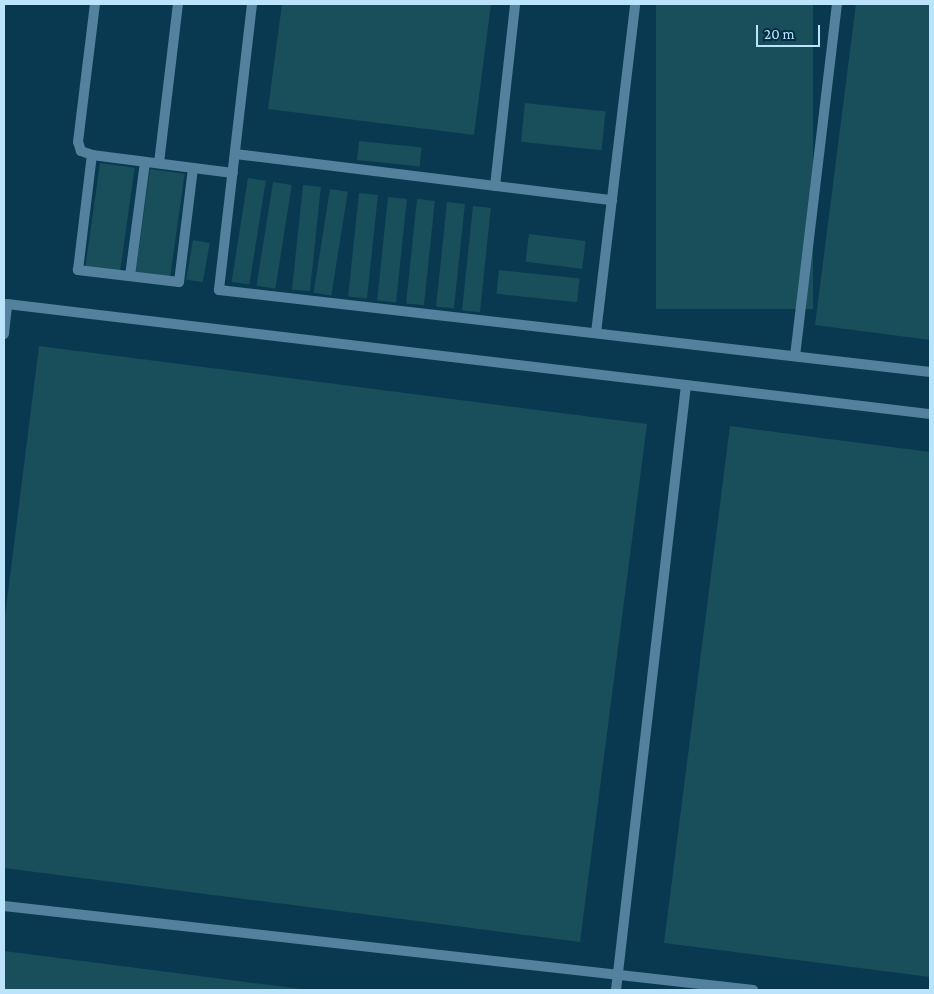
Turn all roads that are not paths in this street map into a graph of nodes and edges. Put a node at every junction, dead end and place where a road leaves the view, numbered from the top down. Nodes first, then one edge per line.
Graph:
1 (95, 4) edge
2 (178, 4) edge
3 (252, 4) edge
4 (516, 4) edge
5 (636, 4) edge
6 (837, 4) edge
7 (235, 154) junction
8 (92, 155) junction
9 (145, 162) junction
10 (159, 164) junction
11 (193, 168) junction
12 (233, 173) junction
13 (495, 186) junction
14 (612, 200) junction
15 (130, 276) junction
16 (596, 333) junction
17 (4, 334) edge
18 (795, 356) junction
19 (930, 372) edge
20 (686, 385) junction
21 (930, 414) edge
22 (4, 906) edge
23 (618, 975) junction
24 (616, 990) edge
25 (753, 990) edge

1 - 8 lane
2 - 10 lane
3 - 7 lane
4 - 13 lane
5 - 14 lane
6 - 18 lane
7 - 12 lane
7 - 13 lane
8 - 9 lane
8 - 15 lane
9 - 10 lane
9 - 15 lane
10 - 11 lane
11 - 12 lane
11 - 15 lane
12 - 16 lane
13 - 14 lane
14 - 16 lane
16 - 18 lane
17 - 20 lane
18 - 19 lane
20 - 21 lane
20 - 23 lane
22 - 23 lane
23 - 24 lane
23 - 25 lane

